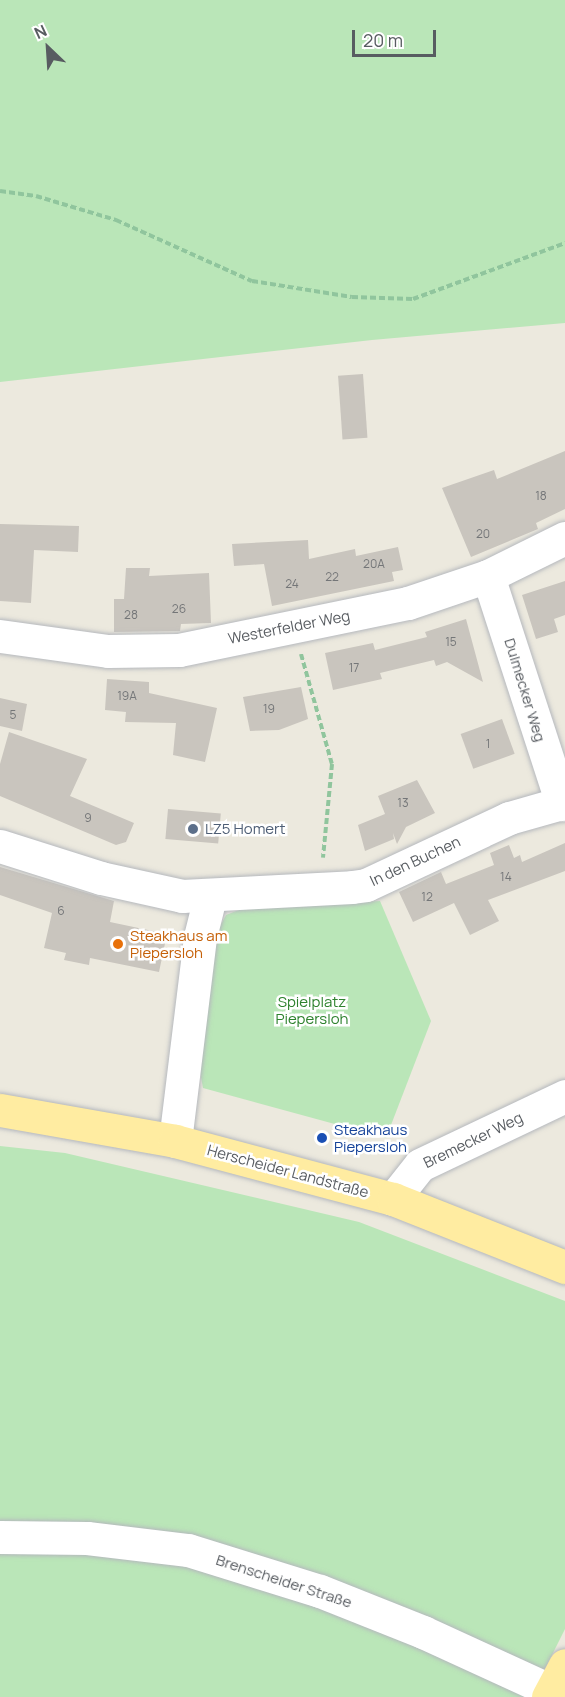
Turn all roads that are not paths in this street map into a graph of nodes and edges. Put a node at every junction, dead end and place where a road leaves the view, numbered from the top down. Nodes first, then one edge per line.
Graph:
1 (565, 538) edge
2 (488, 576) junction
3 (0, 636) edge
4 (563, 803) edge
5 (0, 846) edge
6 (210, 897) junction
7 (565, 1096) edge
8 (0, 1110) edge
9 (175, 1141) junction
10 (393, 1199) junction
11 (565, 1267) edge
12 (0, 1538) edge
13 (557, 1688) edge

1 - 2 street, Westerfelder Weg
2 - 3 street, Westerfelder Weg
2 - 4 street, Dulmecker Weg
4 - 6 street, In den Buchen
5 - 6 street, In den Buchen
6 - 9 street
7 - 10 street, Bremecker Weg
8 - 9 main road, Herscheider Landstraße
9 - 10 main road, Herscheider Landstraße
10 - 11 main road, Herscheider Landstraße
12 - 13 street, Brenscheider Straße

